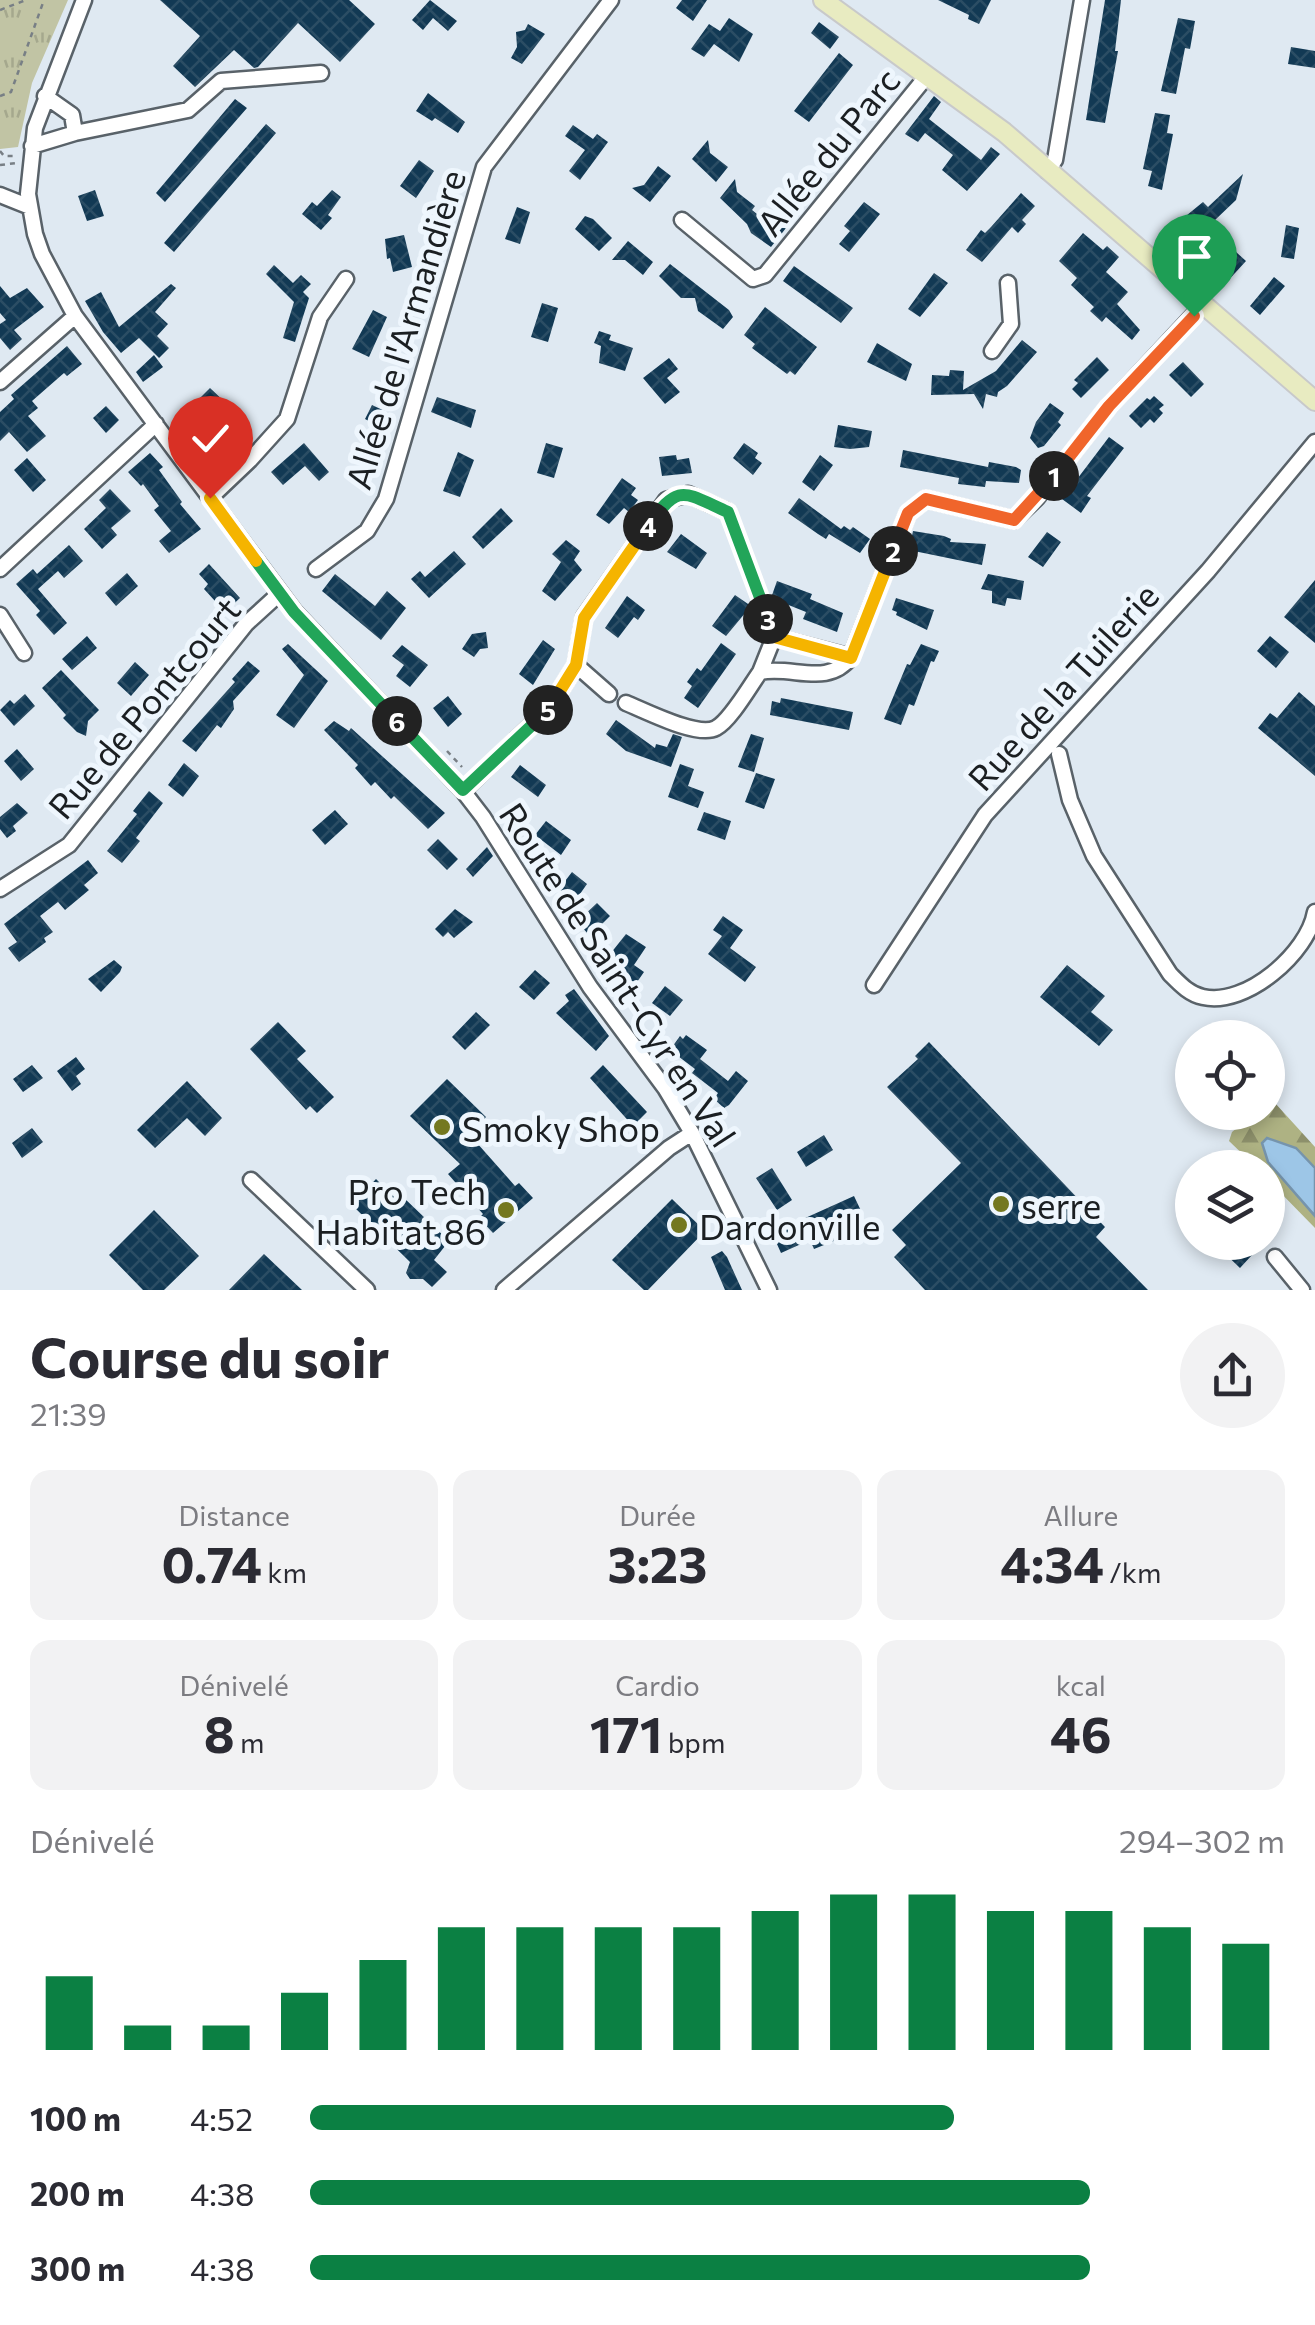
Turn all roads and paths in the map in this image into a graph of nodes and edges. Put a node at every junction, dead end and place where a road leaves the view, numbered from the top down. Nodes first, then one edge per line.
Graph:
1 (26, 0) edge
2 (44, 0) edge
3 (84, 0) edge
4 (611, 0) edge
5 (824, 0) edge
6 (1082, 0) edge
7 (0, 10) edge
8 (321, 73) dead end
9 (926, 77) junction
10 (0, 96) edge
11 (45, 96) junction
12 (75, 133) junction
13 (0, 151) edge
14 (27, 151) junction
15 (21, 163) dead end
16 (0, 165) edge
17 (1047, 171) junction
18 (0, 195) edge
19 (30, 206) junction
20 (682, 220) dead end
21 (346, 279) dead end
22 (1008, 282) dead end
23 (1202, 306) junction
24 (76, 316) junction
25 (992, 351) dead end
26 (0, 382) edge
27 (1315, 401) edge
28 (156, 424) junction
29 (1315, 442) edge
30 (210, 498) junction
31 (728, 512) joint
32 (316, 569) dead end
33 (0, 570) edge
34 (280, 593) junction
35 (0, 615) edge
36 (774, 637) junction
37 (24, 653) dead end
38 (851, 658) junction
39 (576, 665) junction
40 (760, 672) junction
41 (609, 694) dead end
42 (626, 703) dead end
43 (1059, 754) dead end
44 (463, 790) junction
45 (0, 889) edge
46 (1315, 912) edge
47 (874, 985) dead end
48 (692, 1133) junction
49 (251, 1180) dead end
50 (1277, 1260) edge
51 (367, 1290) edge
52 (504, 1290) edge
53 (769, 1290) edge
54 (1302, 1290) edge

1 - 7 path
2 - 10 path
3 - 11 street, Route de Saint-Cyr en Val
4 - 32 street, Allée de l'Armandière
5 - 9 main road
6 - 17 street
8 - 12 street
9 - 17 main road
9 - 20 street, Allée du Parc
11 - 12 street
11 - 14 street, Route de Saint-Cyr en Val
12 - 14 street
13 - 14 path
14 - 19 street, Route de Saint-Cyr en Val
15 - 16 path
17 - 23 main road
18 - 19 street
19 - 24 street, Route de Saint-Cyr en Val
21 - 30 street
22 - 25 street
23 - 27 main road
23 - 38 street
24 - 26 street
24 - 28 street, Route de Saint-Cyr en Val
28 - 30 street, Route de Saint-Cyr en Val
28 - 33 street
29 - 47 street, Rue de la Tuilerie
30 - 34 street, Route de Saint-Cyr en Val
31 - 36 path
31 - 39 street
34 - 44 street, Route de Saint-Cyr en Val
34 - 45 street, Rue de Pontcourt
35 - 37 street
36 - 38 street
36 - 40 street
38 - 40 street
39 - 41 street
39 - 44 street
40 - 42 street
43 - 46 street
44 - 48 street, Route de Saint-Cyr en Val
48 - 52 street
48 - 53 street, Route de Saint-Cyr en Val
49 - 51 street
50 - 54 street

